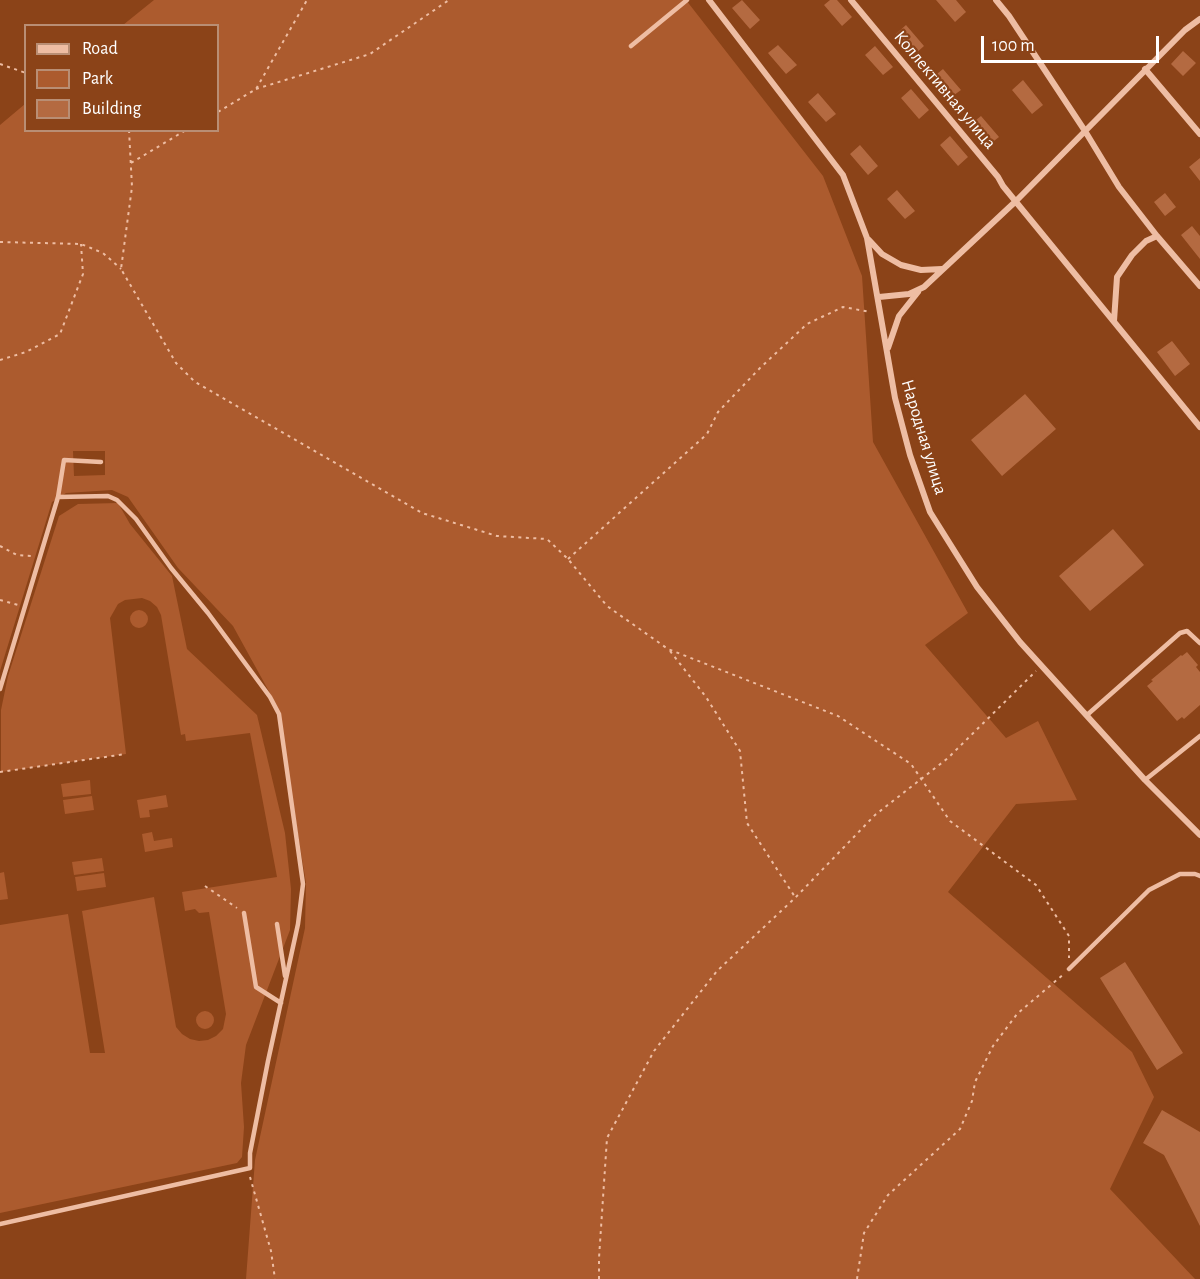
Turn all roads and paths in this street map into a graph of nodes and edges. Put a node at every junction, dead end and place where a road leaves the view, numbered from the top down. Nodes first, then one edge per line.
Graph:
1 (307, 0) edge
2 (449, 0) edge
3 (687, 0) edge
4 (709, 0) edge
5 (850, 0) edge
6 (996, 0) edge
7 (1200, 19) edge
8 (631, 46) dead end
9 (0, 64) edge
10 (1145, 69) junction
11 (24, 72) edge
12 (256, 89) junction
13 (219, 111) edge
14 (1085, 131) junction
15 (129, 132) edge
16 (183, 132) edge
17 (1200, 134) edge
18 (131, 163) junction
19 (1016, 201) junction
20 (1156, 236) junction
21 (867, 238) junction
22 (0, 242) edge
23 (81, 244) junction
24 (122, 269) junction
25 (943, 269) junction
26 (1200, 286) edge
27 (924, 287) junction
28 (879, 297) junction
29 (881, 314) junction
30 (1114, 322) junction
31 (886, 354) junction
32 (0, 360) edge
33 (1200, 427) edge
34 (101, 462) dead end
35 (58, 496) junction
36 (0, 546) edge
37 (39, 557) junction
38 (568, 559) junction
39 (0, 600) edge
40 (24, 606) junction
41 (1200, 643) edge
42 (669, 649) junction
43 (1042, 665) junction
44 (0, 689) edge
45 (1087, 715) junction
46 (1200, 736) edge
47 (126, 754) dead end
48 (0, 772) edge
49 (920, 778) junction
50 (1146, 780) junction
51 (1200, 835) edge
52 (1200, 876) edge
53 (205, 886) dead end
54 (795, 898) junction
55 (244, 913) joint
56 (277, 924) dead end
57 (1069, 969) junction
58 (286, 979) junction
59 (281, 1003) junction
60 (250, 1168) junction
61 (0, 1224) edge
62 (275, 1279) edge
63 (599, 1279) edge
64 (857, 1279) edge

1 - 12 path
2 - 12 path
3 - 8 lane
4 - 21 street, Народная улица
5 - 19 street, Коллективная улица
6 - 14 street
7 - 10 street
9 - 11 path
10 - 14 street
10 - 17 street
12 - 13 path
14 - 19 street
14 - 20 street
15 - 18 path
16 - 18 path
18 - 24 path
19 - 25 street
19 - 30 street, Коллективная улица
20 - 26 street
20 - 30 street
21 - 25 street
21 - 28 street, Народная улица
22 - 23 path
23 - 24 path
23 - 32 path
24 - 38 path
25 - 27 street
27 - 28 street
27 - 31 street
28 - 29 street, Народная улица
29 - 31 street, Народная улица
29 - 38 path
30 - 33 street, Коллективная улица
31 - 43 street, Народная улица
34 - 35 lane
35 - 37 lane
35 - 58 lane
36 - 37 path
37 - 40 lane
38 - 42 path
39 - 40 path
40 - 44 lane
41 - 45 lane
42 - 49 path
42 - 54 path
43 - 45 street, Народная улица
43 - 49 path
45 - 50 street, Народная улица
46 - 50 lane
47 - 48 path
49 - 54 path
49 - 57 path
50 - 51 street, Народная улица
52 - 57 lane
53 - 55 path
54 - 63 path
55 - 59 lane
56 - 58 lane
57 - 64 path
58 - 59 lane
59 - 60 lane
60 - 61 lane
60 - 62 path

